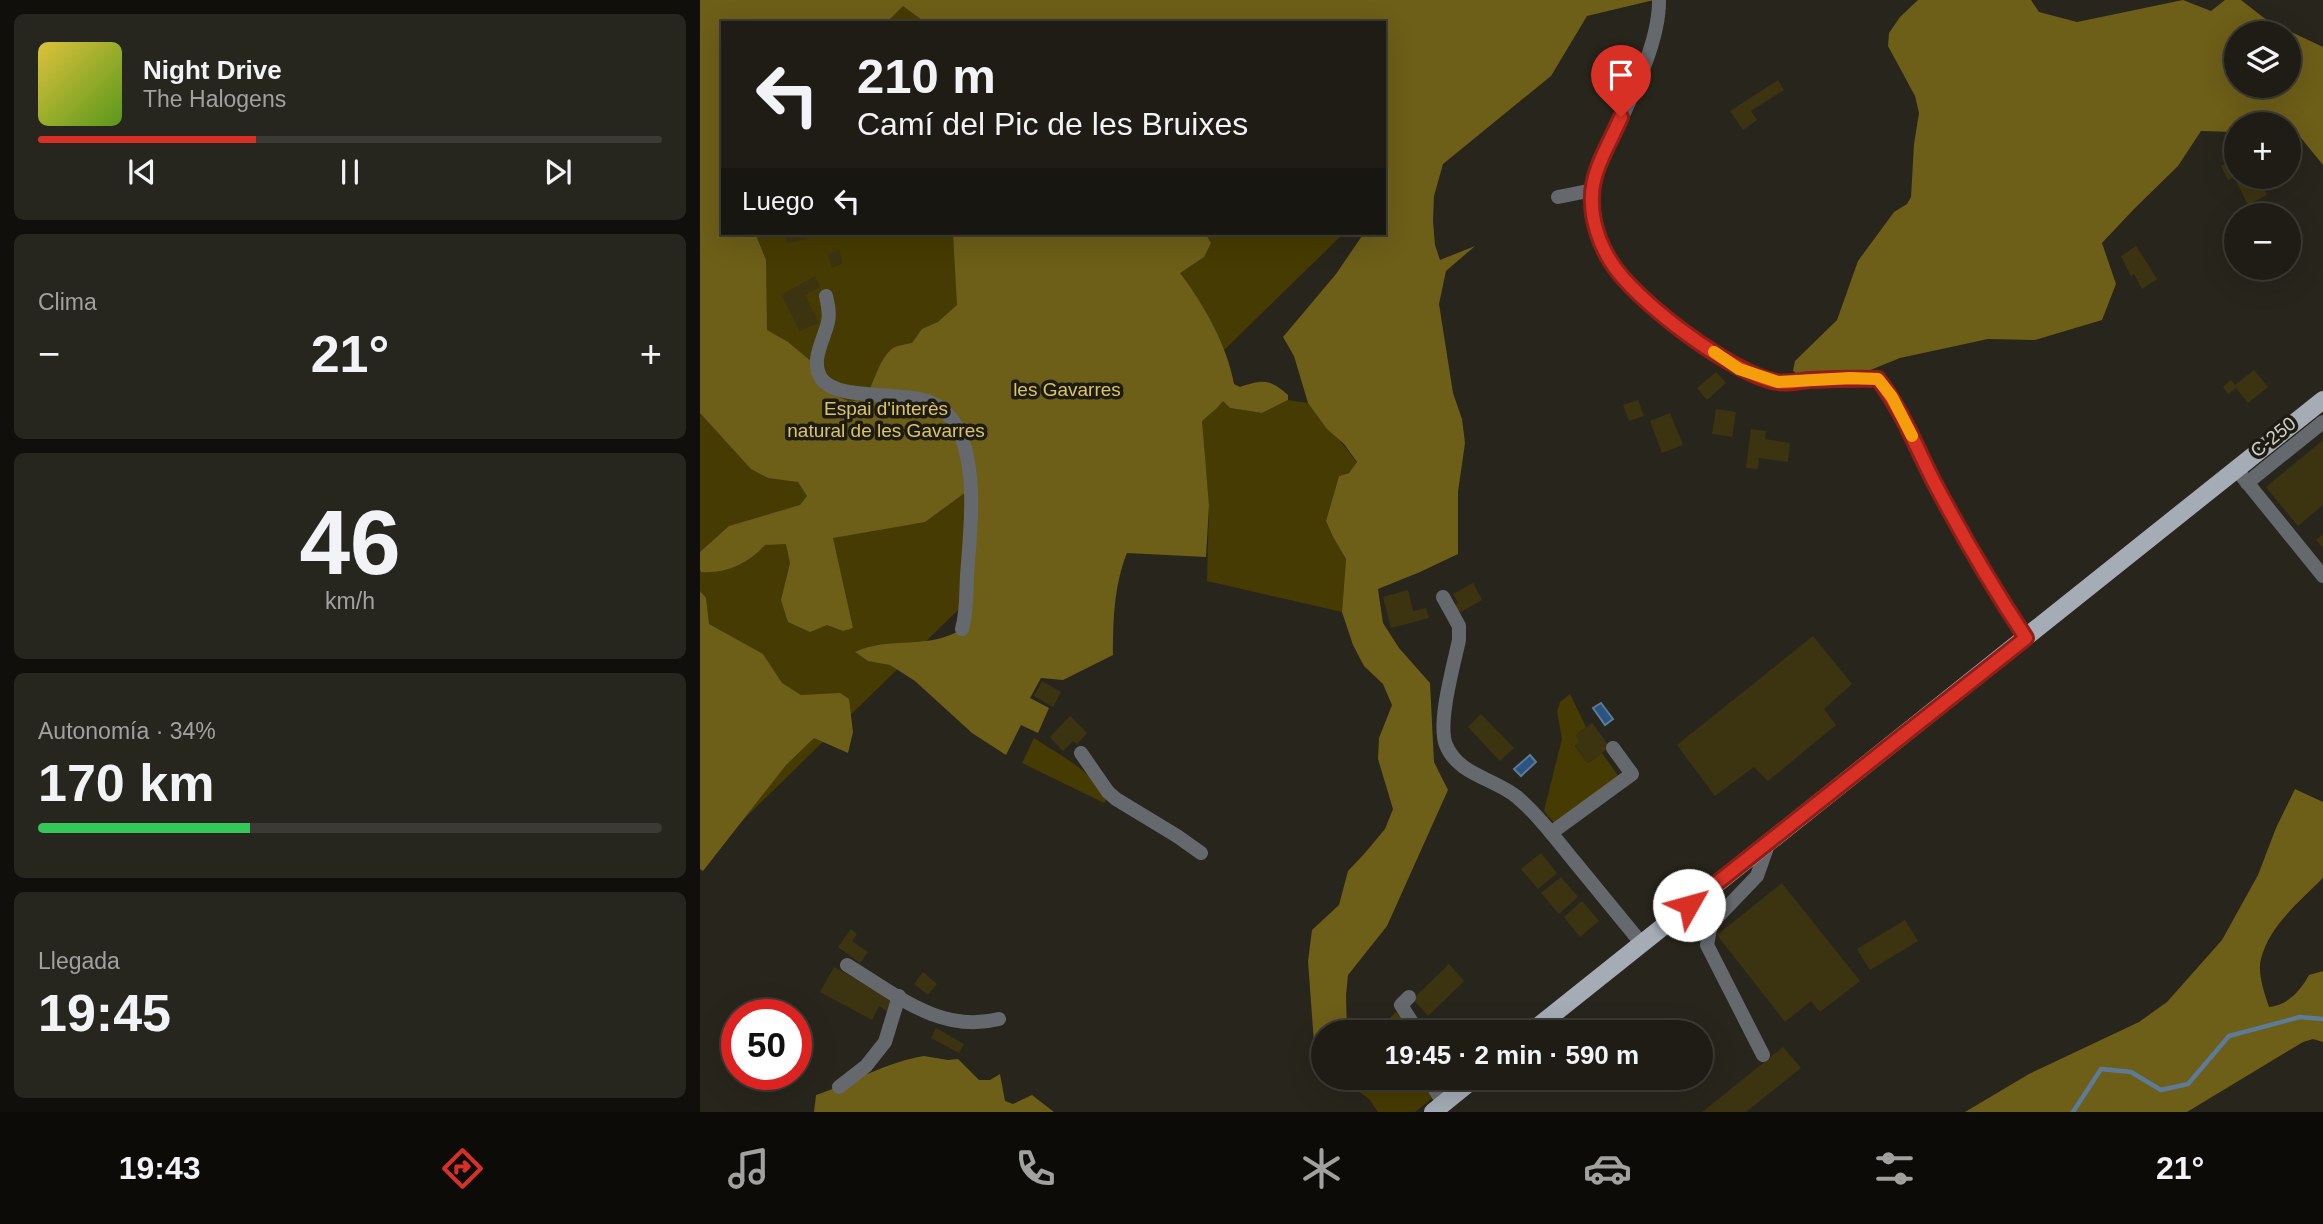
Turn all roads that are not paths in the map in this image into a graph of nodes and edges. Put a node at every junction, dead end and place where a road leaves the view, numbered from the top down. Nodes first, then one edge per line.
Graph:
1 (1659, 0) edge
2 (1593, 190) junction
3 (1558, 197) dead end
4 (826, 296) dead end
5 (2323, 400) edge
6 (2323, 422) edge
7 (2242, 476) junction
8 (2323, 576) edge
9 (1443, 597) dead end
10 (962, 629) dead end
11 (2026, 638) junction
12 (1613, 748) dead end
13 (1081, 753) dead end
14 (1551, 833) junction
15 (1768, 845) junction
16 (1201, 853) dead end
17 (1642, 944) junction
18 (847, 965) dead end
19 (899, 996) junction
20 (1409, 997) dead end
21 (999, 1019) dead end
22 (1410, 1020) edge
23 (1546, 1020) edge
24 (1763, 1055) dead end
25 (839, 1087) dead end
26 (1431, 1090) edge
27 (1460, 1090) edge
28 (1436, 1110) edge

1 - 2 street
2 - 3 street
2 - 11 street
4 - 10 street
5 - 7 main road, C-250
6 - 7 street, C-250
7 - 8 street
7 - 11 main road, C-250
9 - 14 street
11 - 15 main road, C-250
12 - 14 street
13 - 16 street
14 - 17 street
15 - 17 main road, C-250
15 - 24 street
17 - 23 main road, C-250
18 - 19 street
19 - 21 street
19 - 25 street
20 - 22 street
26 - 28 street
27 - 28 main road

